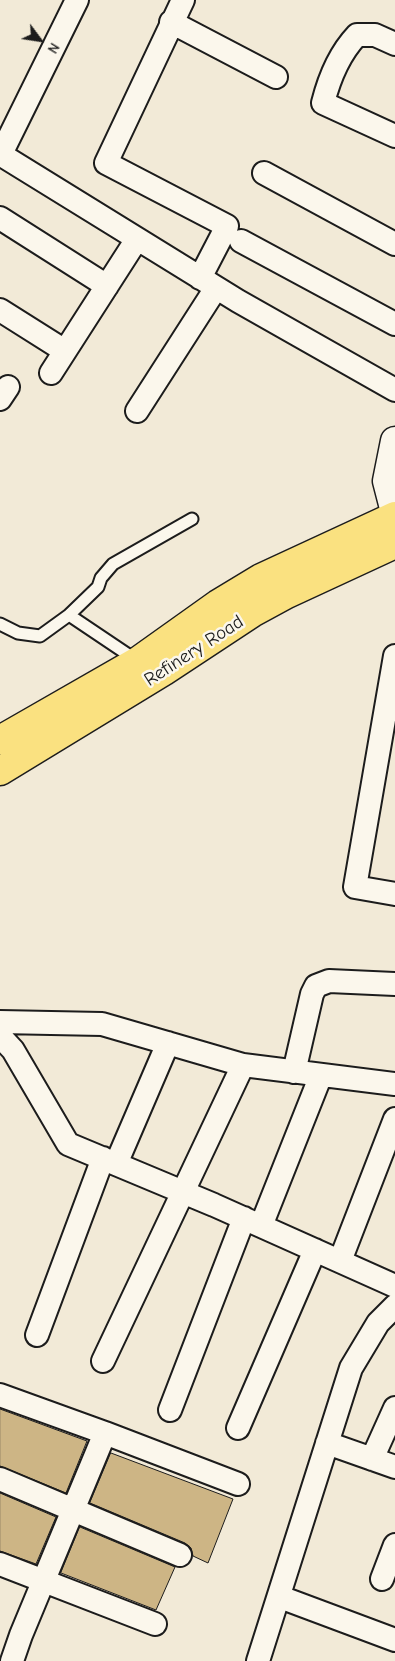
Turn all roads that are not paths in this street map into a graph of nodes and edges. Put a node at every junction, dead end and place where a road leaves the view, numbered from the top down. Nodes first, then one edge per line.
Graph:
1 (77, 0) edge
2 (183, 0) edge
3 (171, 22) junction
4 (395, 44) edge
5 (276, 77) dead end
6 (395, 136) edge
7 (0, 154) edge
8 (264, 173) dead end
9 (0, 218) edge
10 (137, 239) junction
11 (241, 241) dead end
12 (395, 244) edge
13 (208, 282) junction
14 (107, 286) junction
15 (0, 310) edge
16 (395, 324) edge
17 (65, 351) junction
18 (51, 373) dead end
19 (395, 390) edge
20 (137, 411) dead end
21 (395, 441) edge
22 (395, 512) edge
23 (395, 516) edge
24 (192, 519) dead end
25 (395, 544) edge
26 (69, 615) junction
27 (0, 624) edge
28 (395, 656) edge
29 (138, 661) junction
30 (0, 740) edge
31 (0, 771) edge
32 (395, 894) edge
33 (395, 984) edge
34 (0, 1022) edge
35 (0, 1036) edge
36 (168, 1043) junction
37 (243, 1066) junction
38 (294, 1072) junction
39 (321, 1075) junction
40 (395, 1084) edge
41 (395, 1119) edge
42 (110, 1161) junction
43 (182, 1191) junction
44 (252, 1222) junction
45 (315, 1250) junction
46 (340, 1261) junction
47 (395, 1286) edge
48 (395, 1306) edge
49 (37, 1335) dead end
50 (103, 1361) dead end
51 (0, 1395) edge
52 (395, 1408) edge
53 (170, 1410) dead end
54 (238, 1428) dead end
55 (105, 1433) junction
56 (328, 1443) junction
57 (372, 1459) junction
58 (395, 1467) edge
59 (0, 1480) edge
60 (238, 1484) dead end
61 (73, 1508) junction
62 (395, 1545) edge
63 (180, 1555) dead end
64 (0, 1564) edge
65 (382, 1579) dead end
66 (43, 1581) junction
67 (280, 1597) junction
68 (155, 1624) dead end
69 (395, 1640) edge
70 (12, 1661) edge
71 (258, 1661) edge

1 - 7 street
2 - 3 street
3 - 5 street
3 - 13 street
4 - 6 street
7 - 10 street
8 - 12 street
9 - 14 street
10 - 13 street
10 - 14 street
11 - 16 street
13 - 19 street
13 - 20 street
14 - 17 street
15 - 17 street
17 - 18 street
21 - 22 street
23 - 29 main road, Refinery Road
24 - 26 lane
25 - 31 main road, Refinery Road
26 - 27 lane
26 - 29 lane
28 - 32 street
29 - 30 main road, Refinery Road
33 - 38 street
34 - 36 street
35 - 42 street
36 - 37 street
36 - 42 street
37 - 38 street
37 - 43 street
38 - 39 street
39 - 40 street
39 - 44 street
41 - 46 street
42 - 43 street
42 - 49 street
43 - 44 street
43 - 50 street
44 - 45 street
44 - 53 street
45 - 46 street
45 - 54 street
46 - 47 street
48 - 56 street
51 - 55 street
52 - 57 street
55 - 60 street
55 - 61 street
56 - 57 street
56 - 67 street
57 - 58 street
59 - 61 street
61 - 63 street
61 - 66 street
62 - 65 street
64 - 66 street
66 - 68 street
66 - 70 street
67 - 69 street
67 - 71 street

